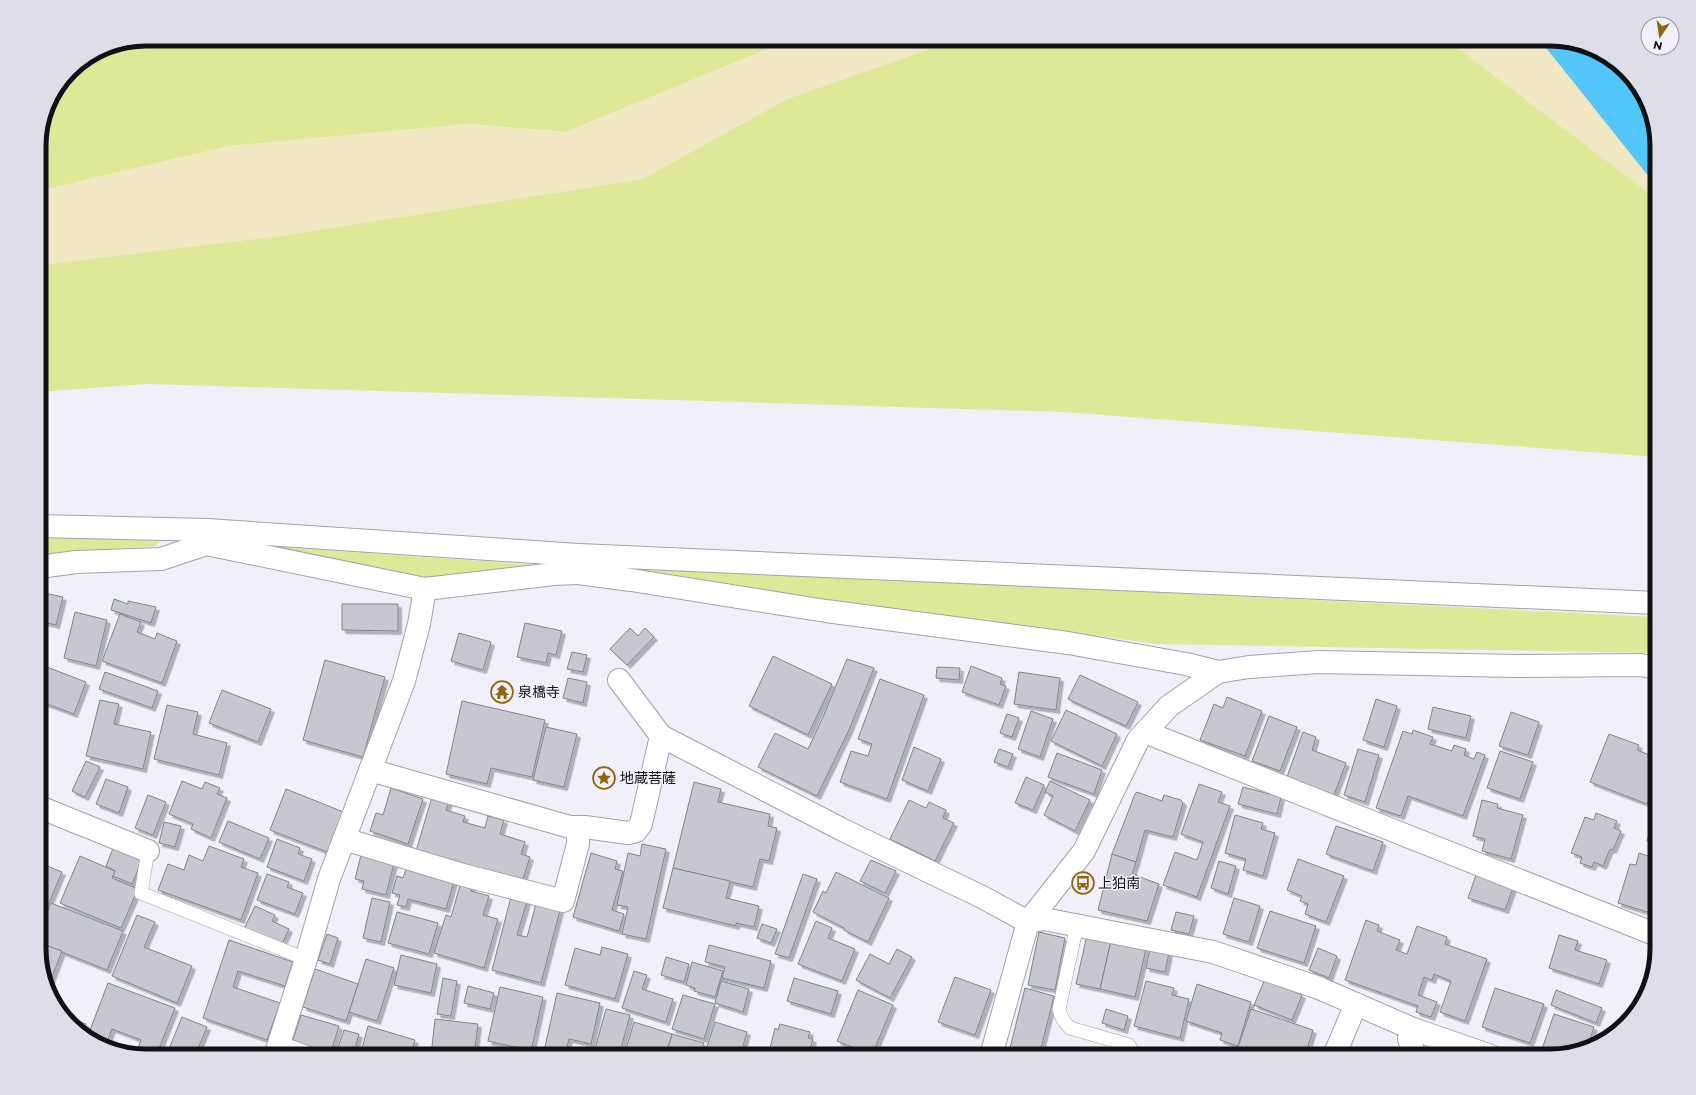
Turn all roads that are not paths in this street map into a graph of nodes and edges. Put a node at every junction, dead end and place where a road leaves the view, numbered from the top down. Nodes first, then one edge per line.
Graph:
1 (46, 526) edge
2 (207, 537) junction
3 (579, 564) junction
4 (46, 566) edge
5 (425, 589) junction
6 (1650, 603) edge
7 (1650, 666) edge
8 (1218, 672) junction
9 (619, 680) dead end
10 (1145, 732) junction
11 (661, 736) junction
12 (370, 770) junction
13 (46, 810) edge
14 (578, 827) junction
15 (344, 838) junction
16 (148, 851) joint
17 (1028, 922) junction
18 (1077, 925) junction
19 (1650, 932) edge
20 (306, 960) junction
21 (1356, 1004) junction
22 (1413, 1029) junction
23 (278, 1049) edge
24 (993, 1049) edge
25 (1131, 1049) edge
26 (1337, 1049) edge
27 (1413, 1049) edge
28 (1470, 1049) edge

1 - 2 street
2 - 3 street
2 - 4 street
2 - 5 street
3 - 5 street
3 - 6 street
3 - 8 street
5 - 12 street
7 - 8 street
8 - 10 street
9 - 11 street
10 - 17 street
10 - 19 street
11 - 14 street
11 - 17 street
12 - 14 street
12 - 15 street
13 - 16 street
14 - 15 street
15 - 20 street
16 - 20 lane
17 - 18 street
17 - 24 street
18 - 21 street
18 - 25 lane
20 - 23 street
21 - 22 street
21 - 26 street
22 - 27 street
22 - 28 street

